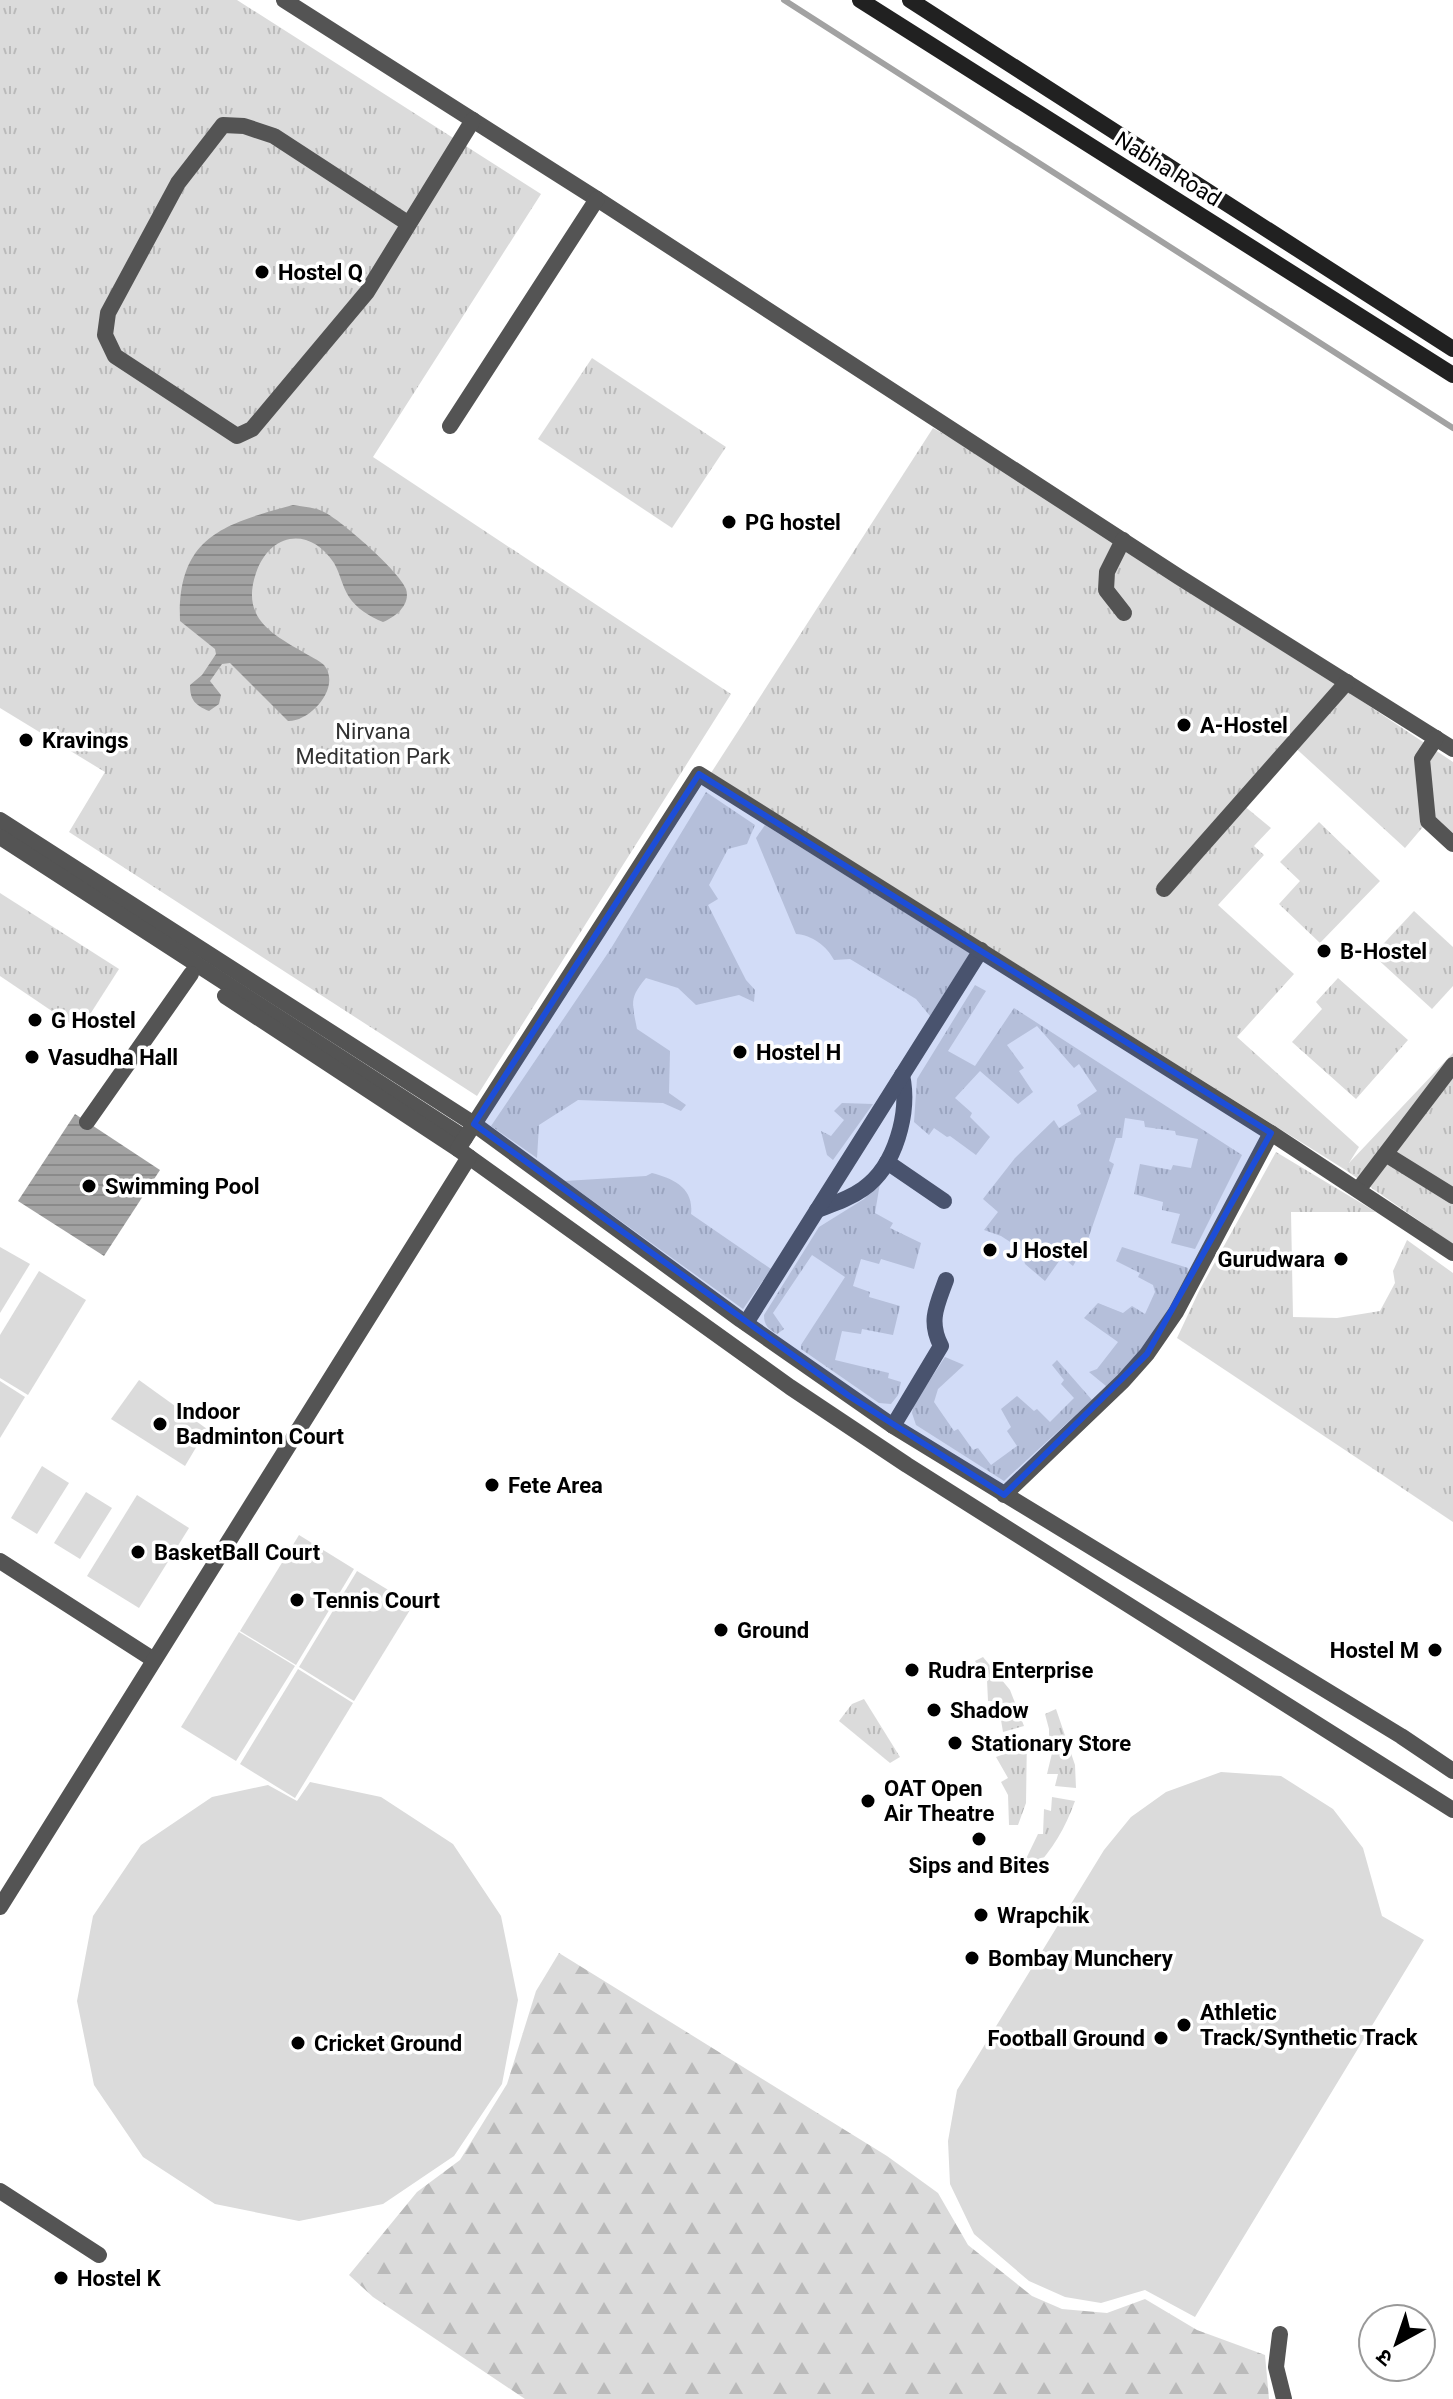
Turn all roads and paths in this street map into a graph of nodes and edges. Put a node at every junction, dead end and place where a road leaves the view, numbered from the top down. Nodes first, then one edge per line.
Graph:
1 (284, 0) edge
2 (860, 0) edge
3 (910, 0) edge
4 (473, 120) junction
5 (597, 199) junction
6 (409, 224) junction
7 (1453, 349) edge
8 (1452, 371) edge
9 (450, 426) dead end
10 (1123, 540) junction
11 (1124, 613) dead end
12 (1347, 682) junction
13 (1436, 738) junction
14 (1453, 749) edge
15 (0, 820) edge
16 (0, 837) edge
17 (1453, 844) edge
18 (0, 849) edge
19 (1164, 889) dead end
20 (981, 950) junction
21 (191, 974) junction
22 (1453, 1065) edge
23 (902, 1075) junction
24 (87, 1122) dead end
25 (1271, 1133) junction
26 (466, 1142) junction
27 (1387, 1155) junction
28 (887, 1162) junction
29 (1358, 1190) junction
30 (1453, 1196) edge
31 (944, 1201) dead end
32 (817, 1210) junction
33 (1453, 1253) edge
34 (946, 1280) dead end
35 (746, 1323) junction
36 (893, 1426) junction
37 (1004, 1495) junction
38 (1043, 1518) junction
39 (1025, 1539) junction
40 (0, 1561) edge
41 (154, 1660) junction
42 (1453, 1771) edge
43 (1453, 1810) edge
44 (0, 1907) edge
45 (0, 2191) edge
46 (99, 2255) dead end
47 (1280, 2334) dead end
48 (1284, 2399) edge

1 - 4 street
2 - 8 main road, Nabha Road
3 - 7 main road, Nabha Road
4 - 5 street
4 - 6 street
5 - 9 street
5 - 10 street
6 - 6 street
10 - 11 street
10 - 12 street
12 - 13 street
12 - 19 street
13 - 14 street
13 - 17 street
15 - 26 street
16 - 26 street
18 - 21 street
20 - 23 street
20 - 25 street
20 - 26 street
21 - 24 street
21 - 26 street
22 - 27 street
23 - 28 street
23 - 32 street
25 - 29 street
25 - 37 street
26 - 35 street
26 - 39 street
26 - 41 street
27 - 29 street
27 - 30 street
28 - 31 street
28 - 32 street
29 - 33 street
32 - 35 street
34 - 36 street
35 - 36 street
36 - 37 street
37 - 38 street
38 - 39 street
38 - 42 street
39 - 43 street
40 - 41 street
41 - 44 street
45 - 46 street
47 - 48 street

